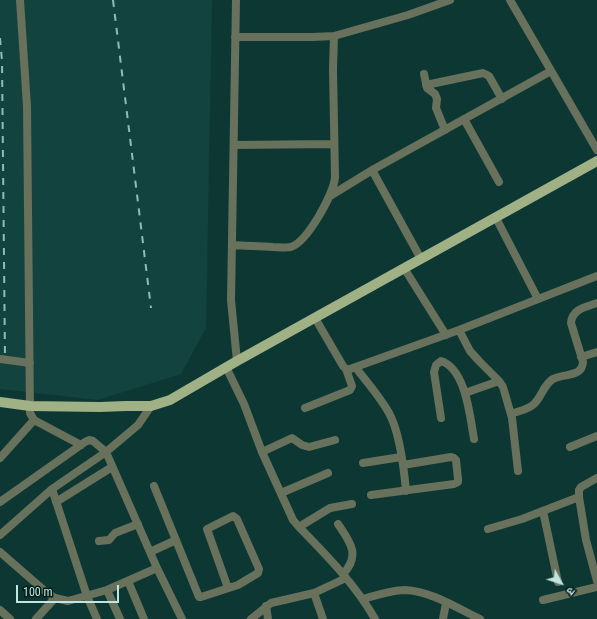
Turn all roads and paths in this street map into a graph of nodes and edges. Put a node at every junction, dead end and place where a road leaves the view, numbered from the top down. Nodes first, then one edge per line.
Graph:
1 (20, 0) edge
2 (236, 0) edge
3 (450, 0) edge
4 (510, 0) edge
5 (334, 36) junction
6 (236, 38) junction
7 (551, 71) junction
8 (424, 74) dead end
9 (426, 85) junction
10 (502, 98) junction
11 (464, 119) junction
12 (445, 130) junction
13 (334, 144) junction
14 (234, 145) junction
15 (597, 150) edge
16 (597, 161) edge
17 (372, 170) junction
18 (499, 182) dead end
19 (330, 196) junction
20 (496, 218) junction
21 (232, 245) junction
22 (421, 259) junction
23 (404, 268) junction
24 (597, 276) edge
25 (538, 298) junction
26 (597, 303) edge
27 (315, 318) junction
28 (459, 330) junction
29 (446, 335) junction
30 (597, 352) edge
31 (581, 357) junction
32 (0, 359) edge
33 (237, 361) junction
34 (30, 363) junction
35 (226, 368) junction
36 (356, 368) junction
37 (346, 369) junction
38 (499, 381) junction
39 (465, 393) junction
40 (0, 402) edge
41 (30, 406) junction
42 (152, 406) junction
43 (306, 408) dead end
44 (511, 414) junction
45 (441, 418) dead end
46 (34, 420) junction
47 (597, 436) edge
48 (474, 439) dead end
49 (334, 440) dead end
50 (81, 445) junction
51 (570, 446) dead end
52 (106, 452) junction
53 (262, 452) junction
54 (402, 457) junction
55 (0, 458) edge
56 (363, 463) dead end
57 (403, 465) junction
58 (112, 467) junction
59 (518, 471) dead end
60 (328, 473) dead end
61 (597, 478) edge
62 (154, 486) dead end
63 (52, 489) junction
64 (406, 490) junction
65 (281, 493) junction
66 (371, 495) dead end
67 (579, 497) junction
68 (0, 502) edge
69 (56, 502) junction
70 (352, 504) dead end
71 (543, 511) junction
72 (138, 524) junction
73 (338, 524) dead end
74 (299, 527) junction
75 (488, 529) dead end
76 (0, 535) edge
77 (176, 540) junction
78 (99, 541) dead end
79 (0, 552) edge
80 (150, 552) junction
81 (157, 568) junction
82 (344, 576) junction
83 (128, 581) junction
84 (597, 581) edge
85 (558, 582) dead end
86 (597, 587) edge
87 (228, 588) junction
88 (107, 590) junction
89 (314, 593) junction
90 (87, 596) junction
91 (55, 598) junction
92 (363, 599) junction
93 (542, 600) dead end
94 (446, 603) junction
95 (266, 606) junction
96 (0, 610) edge
97 (94, 618) edge
98 (10, 619) edge
99 (36, 619) edge
100 (120, 619) edge
101 (144, 619) edge
102 (182, 619) edge
103 (251, 619) edge
104 (268, 619) edge
105 (324, 619) edge
106 (375, 619) edge
107 (443, 619) edge
108 (480, 619) edge

1 - 34 street
2 - 6 street
3 - 5 street
4 - 7 street
5 - 6 street
5 - 13 street
6 - 14 street
7 - 10 street
7 - 15 street
8 - 9 street
9 - 10 street
9 - 12 street
10 - 11 street
11 - 12 street
11 - 18 street
12 - 17 street
13 - 14 street
13 - 19 street
14 - 21 street
16 - 20 main road
17 - 19 street
17 - 22 street
19 - 21 street
20 - 22 main road
20 - 25 street
21 - 33 street
22 - 23 main road
23 - 27 main road
23 - 29 street
24 - 25 street
25 - 28 street
26 - 31 street
27 - 33 main road
27 - 37 street
28 - 29 street
28 - 38 street
29 - 36 street
30 - 31 street
31 - 44 street
32 - 34 street
33 - 35 main road
34 - 41 street
35 - 42 main road
35 - 53 street
36 - 37 street
36 - 54 street
37 - 43 street
38 - 39 street
38 - 44 street
39 - 45 street
39 - 48 street
40 - 41 main road
41 - 42 main road
41 - 46 street
42 - 52 street
44 - 59 street
46 - 50 street
46 - 55 street
47 - 51 street
49 - 53 street
50 - 52 street
50 - 68 street
52 - 58 street
52 - 63 street
53 - 65 street
54 - 56 street
54 - 57 street
57 - 64 street
57 - 64 street
58 - 69 street
58 - 72 street
60 - 65 street
61 - 67 street
62 - 77 street
63 - 69 street
63 - 76 street
64 - 66 street
65 - 74 street
67 - 71 street
67 - 84 street
69 - 90 street
70 - 74 street
71 - 75 street
71 - 85 street
72 - 78 street
72 - 80 street
73 - 82 street
74 - 82 street
77 - 80 street
77 - 87 street
79 - 91 street
80 - 81 street
81 - 83 street
81 - 102 street
82 - 89 street
82 - 92 street
83 - 88 street
83 - 101 street
86 - 93 street
87 - 87 street
88 - 90 street
88 - 100 street
89 - 95 street
89 - 105 street
90 - 91 street
90 - 97 street
91 - 99 street
92 - 94 street
92 - 106 street
94 - 107 street
94 - 108 street
95 - 103 street
95 - 104 street
96 - 98 street

